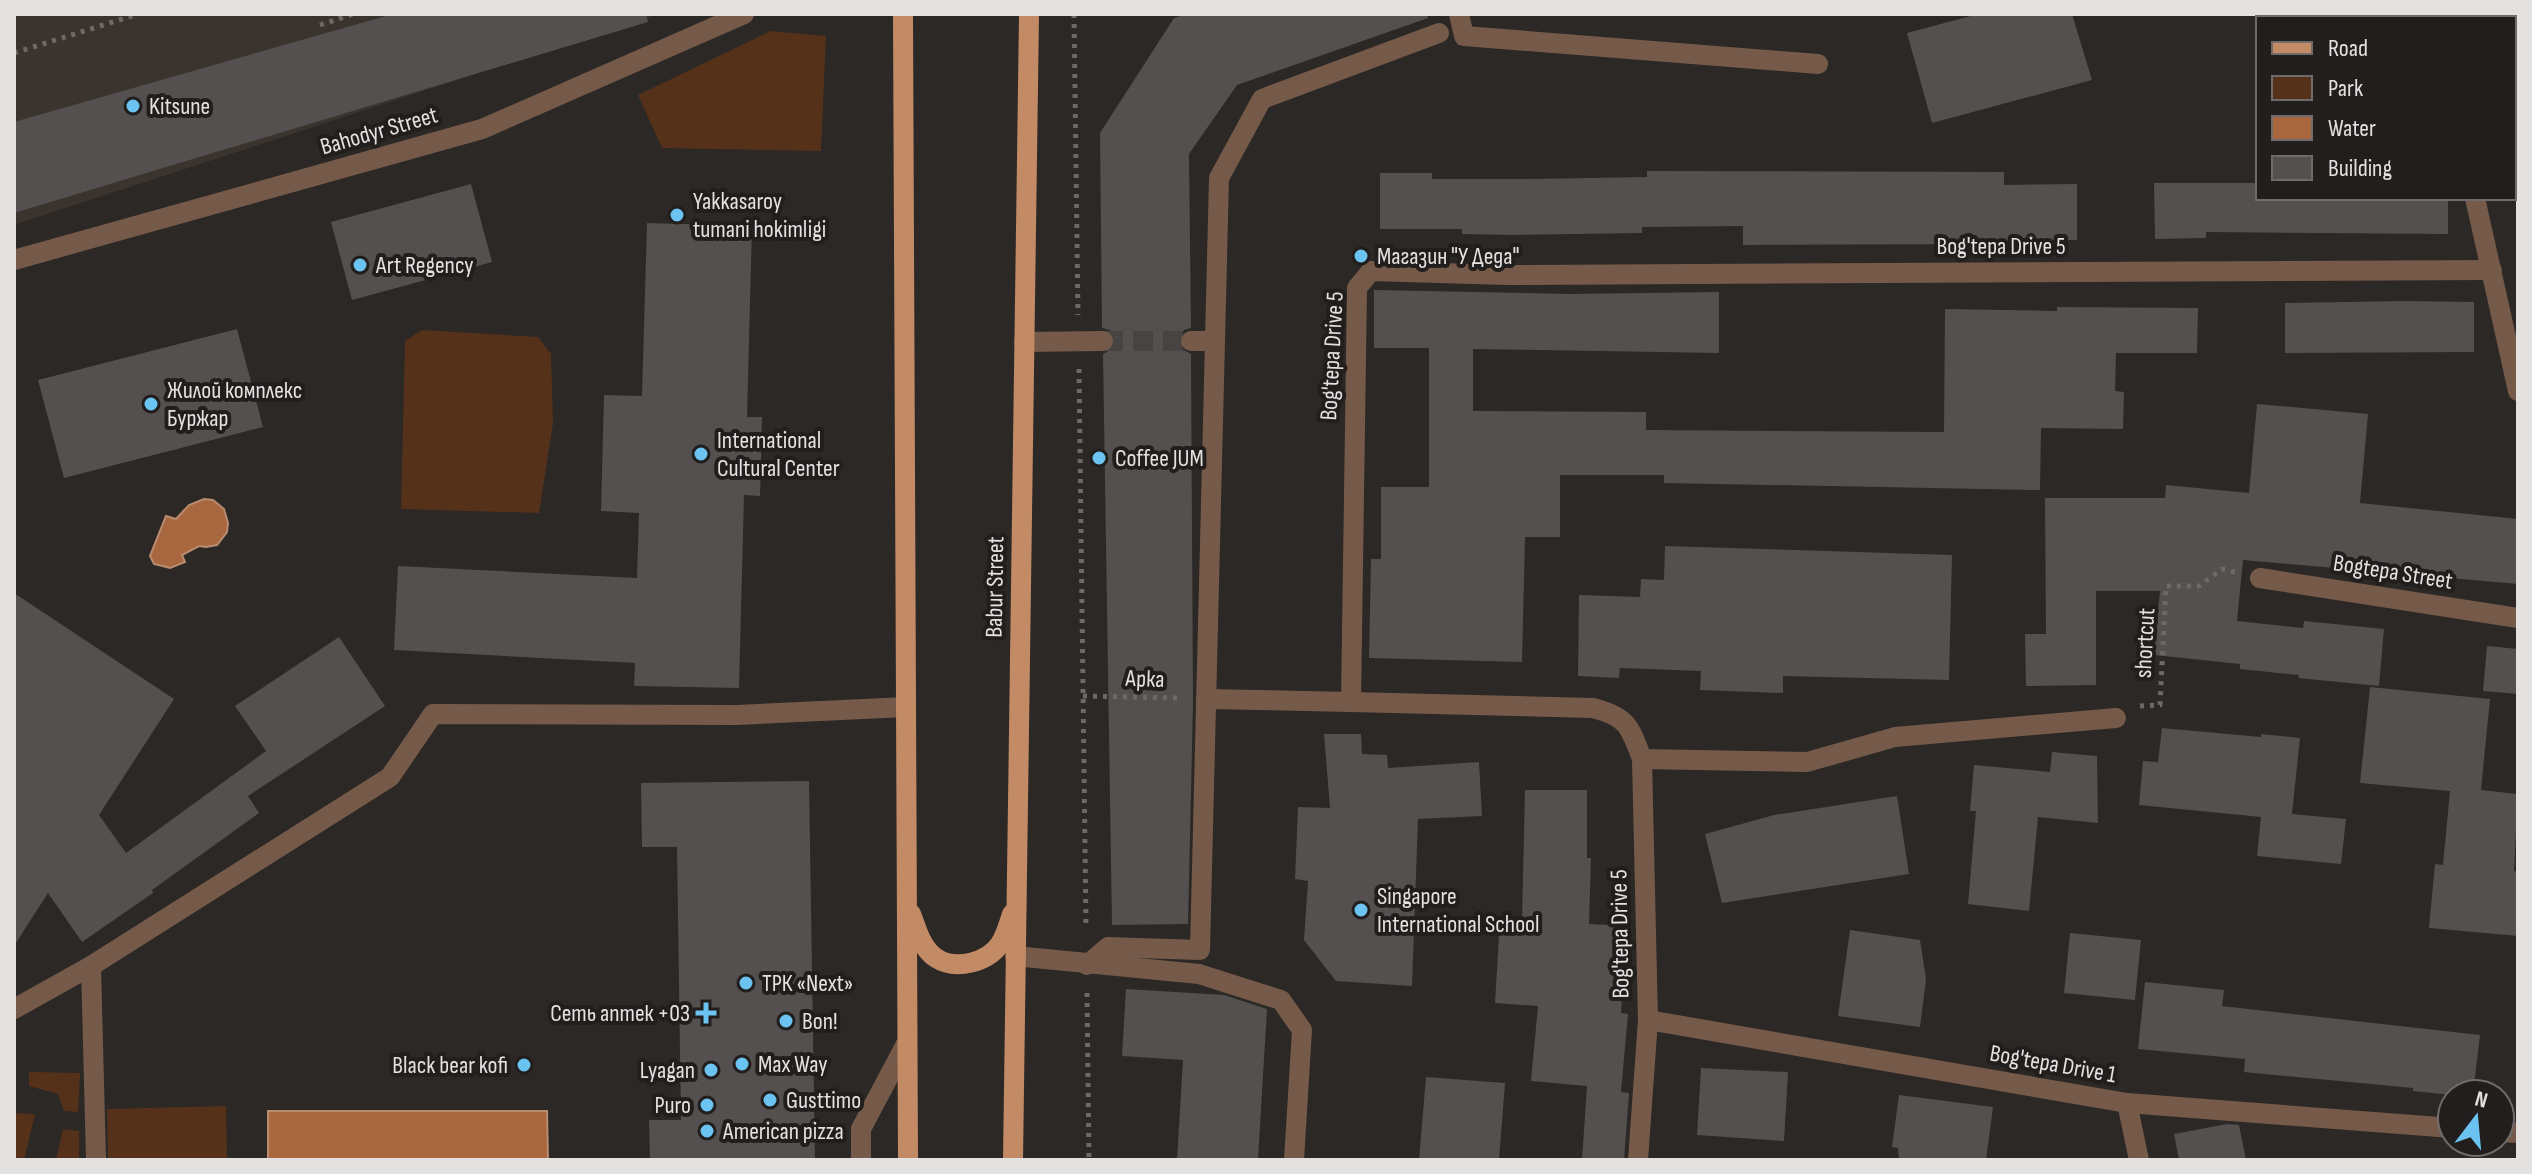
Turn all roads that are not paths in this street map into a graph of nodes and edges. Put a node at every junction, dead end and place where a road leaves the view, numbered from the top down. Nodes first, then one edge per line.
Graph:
1 (744, 14) edge
2 (903, 14) edge
3 (1029, 14) edge
4 (1459, 14) edge
5 (1439, 33) dead end
6 (1818, 64) dead end
7 (2475, 200) edge
8 (14, 260) edge
9 (2492, 270) junction
10 (1103, 341) tunnel mouth
11 (1191, 341) tunnel mouth
12 (1214, 341) junction
13 (1024, 342) junction
14 (2518, 391) edge
15 (2260, 578) road end
16 (2518, 618) edge
17 (1206, 699) junction
18 (1351, 702) junction
19 (906, 707) junction
20 (2116, 718) road end
21 (1642, 759) junction
22 (906, 898) dead end
23 (1017, 903) junction
24 (1015, 956) junction
25 (1087, 965) junction
26 (91, 966) junction
27 (14, 1009) edge
28 (1648, 1020) junction
29 (906, 1044) junction
30 (2127, 1103) junction
31 (2436, 1127) edge
32 (96, 1160) edge
33 (861, 1160) edge
34 (908, 1160) edge
35 (1013, 1160) edge
36 (1294, 1160) edge
37 (1638, 1160) edge
38 (2139, 1160) edge

1 - 8 street, Bahodyr Street
2 - 19 main road
3 - 13 main road, Babur Street
4 - 6 street
5 - 12 street
7 - 9 street
9 - 14 street
9 - 18 street, Bog'tepa Drive 5
10 - 13 street
11 - 12 street
12 - 17 street
13 - 23 main road, Babur Street
15 - 16 street, Bogtepa Street
17 - 18 street
17 - 25 street
18 - 21 street, Bog'tepa Drive 5
19 - 26 street
19 - 29 main road
20 - 21 street
21 - 28 street, Bog'tepa Drive 5
22 - 23 main road
23 - 24 main road, Babur Street
24 - 25 street
24 - 35 main road, Babur Street
25 - 36 street
26 - 27 street
26 - 32 street
28 - 30 street, Bog'tepa Drive 1
28 - 37 street, Bog'tepa Drive 5
29 - 33 street
29 - 34 main road
30 - 31 street, Bog'tepa Drive 1
30 - 38 street

